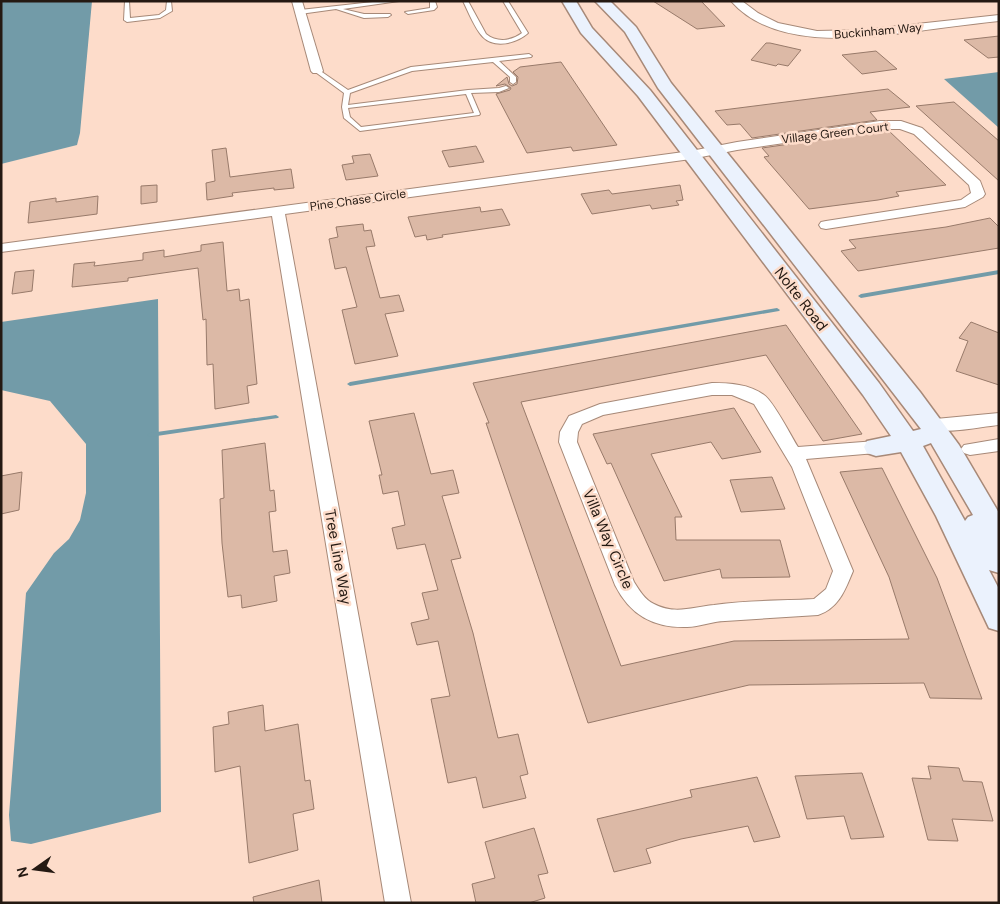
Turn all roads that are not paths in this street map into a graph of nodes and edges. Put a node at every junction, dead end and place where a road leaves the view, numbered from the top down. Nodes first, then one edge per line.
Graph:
1 (127, 1) edge
2 (168, 1) edge
3 (397, 1) edge
4 (432, 1) edge
5 (464, 1) edge
6 (505, 1) edge
7 (569, 1) edge
8 (602, 1) edge
9 (736, 1) edge
10 (298, 6) edge
11 (335, 8) junction
12 (408, 12) dead end
13 (388, 14) dead end
14 (999, 18) edge
15 (529, 56) dead end
16 (495, 60) junction
17 (317, 71) joint
18 (513, 82) dead end
19 (506, 88) dead end
20 (347, 92) junction
21 (468, 92) junction
22 (345, 107) junction
23 (715, 150) junction
24 (691, 155) junction
25 (278, 211) junction
26 (826, 225) dead end
27 (1, 248) edge
28 (999, 419) edge
29 (999, 427) edge
30 (940, 438) junction
31 (999, 445) edge
32 (878, 450) junction
33 (798, 460) junction
34 (924, 469) junction
35 (999, 537) edge
36 (999, 562) edge
37 (999, 619) edge
38 (398, 903) edge

1 - 2 lane
3 - 11 lane
4 - 12 lane
5 - 6 lane
7 - 24 street, Nolte Road
8 - 23 street, Nolte Road
9 - 14 street, Buckinham Way
10 - 11 lane
10 - 17 street
11 - 13 lane
15 - 16 lane
16 - 18 lane
16 - 20 lane
17 - 20 lane
19 - 21 lane
20 - 22 lane
21 - 22 lane
21 - 22 lane
23 - 24 street, Pine Chase Circle
23 - 26 street, Village Green Court
23 - 30 street, Nolte Road
24 - 25 street, Pine Chase Circle
24 - 30 street, Nolte Road
25 - 27 street, Pine Chase Circle
25 - 38 street, Tree Line Way
28 - 30 street
29 - 30 street
30 - 31 street
30 - 32 street
30 - 34 street, Nolte Road
30 - 35 street, Nolte Road
30 - 36 street
32 - 33 street
32 - 34 street
33 - 33 street, Villa Way Circle
34 - 37 street, Nolte Road

